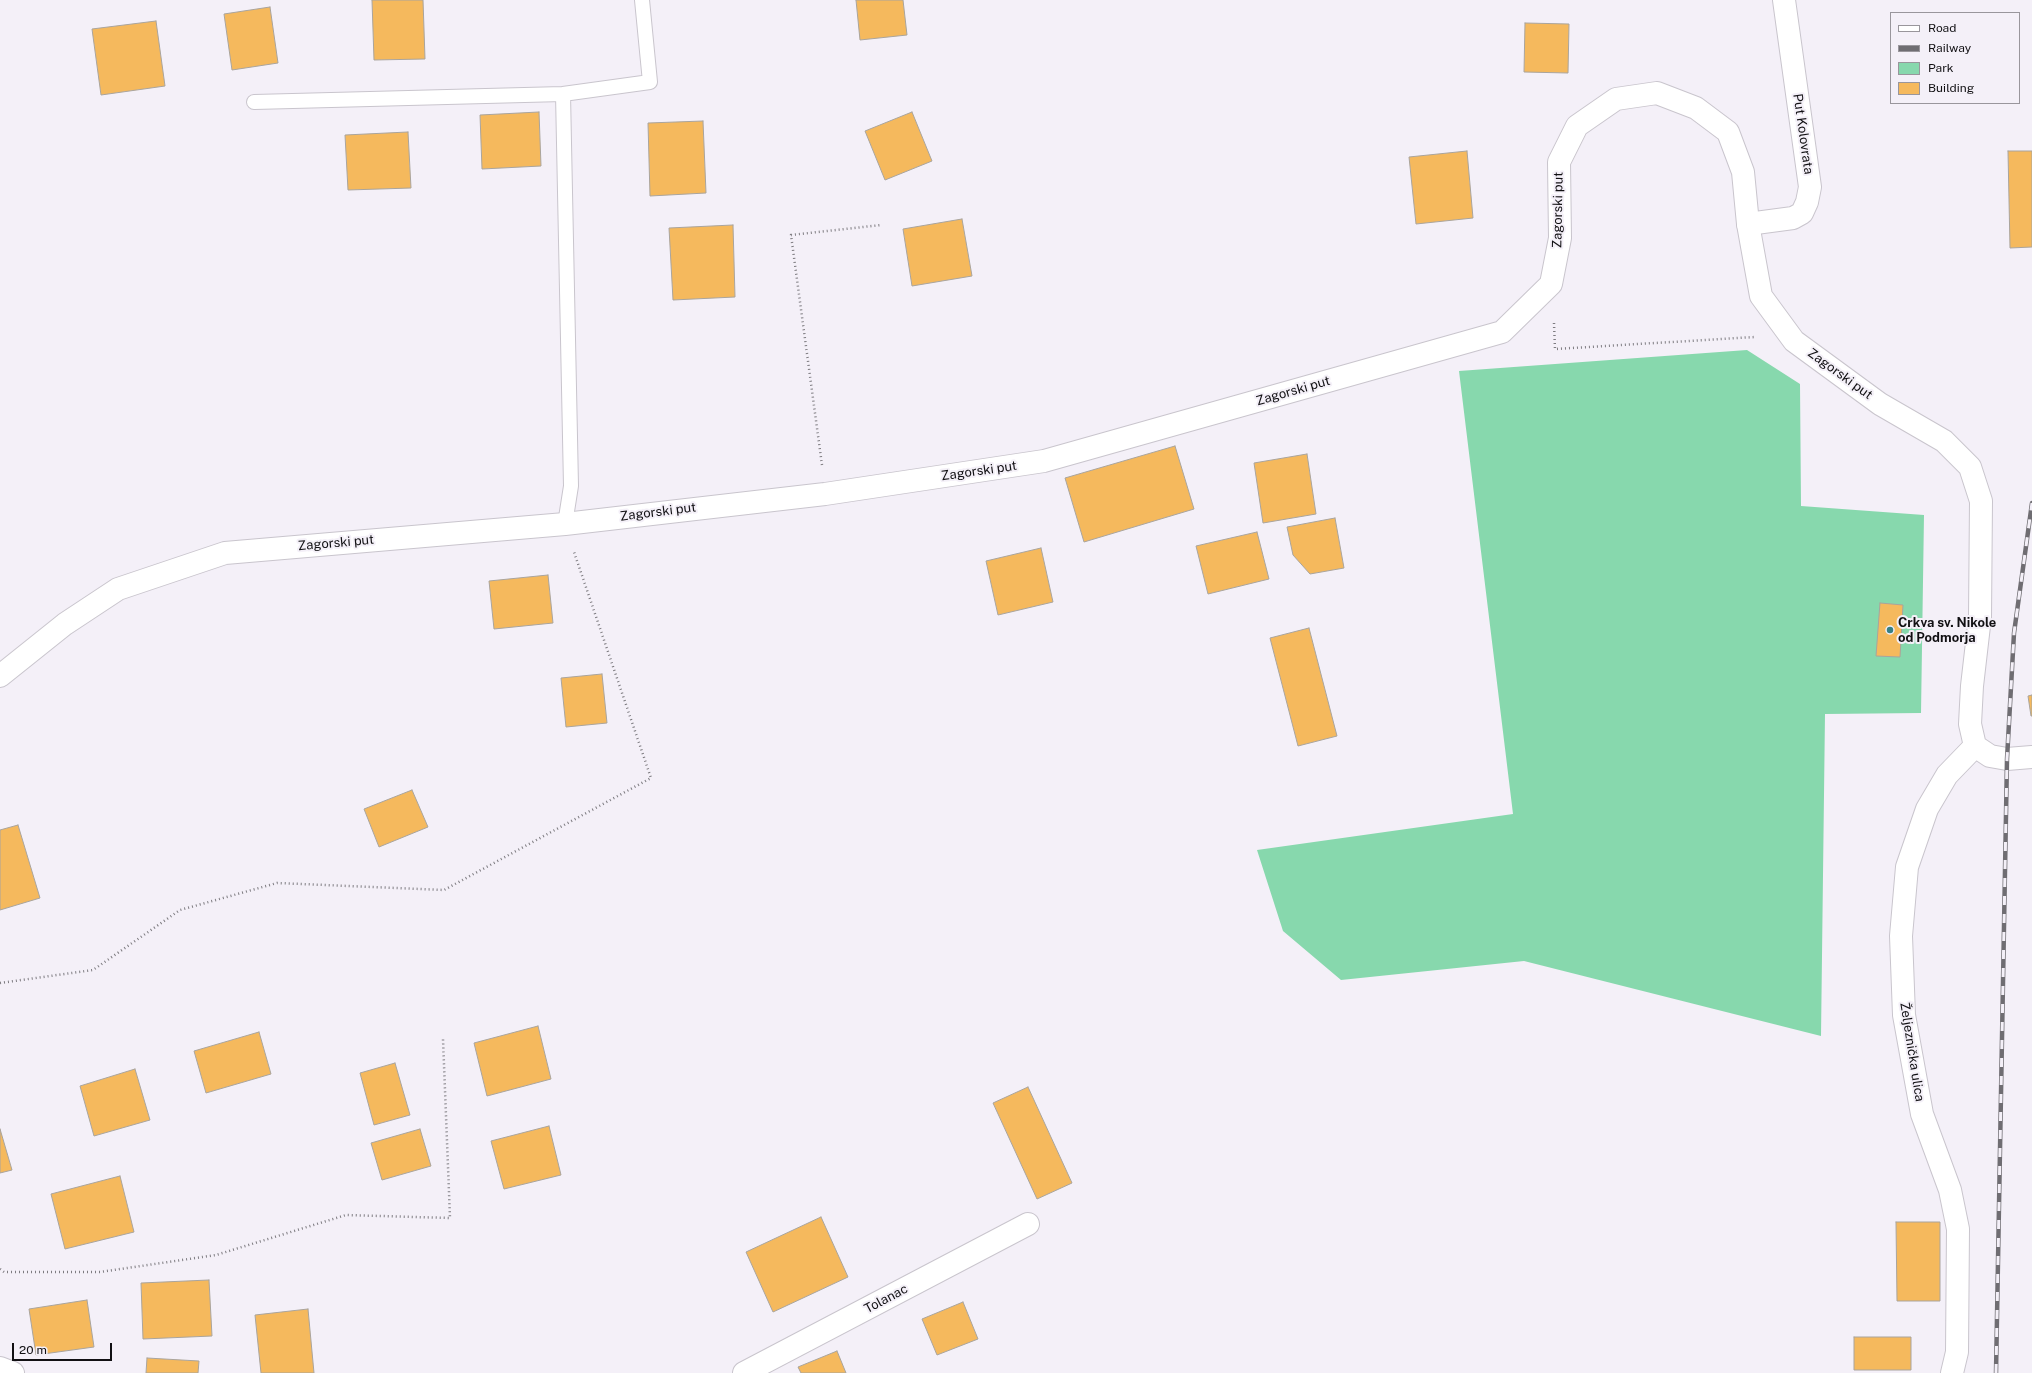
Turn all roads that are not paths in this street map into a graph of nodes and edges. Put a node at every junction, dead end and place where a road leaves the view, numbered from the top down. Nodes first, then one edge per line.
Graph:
1 (642, 0) edge
2 (1784, 0) edge
3 (563, 94) junction
4 (254, 102) dead end
5 (1748, 224) junction
6 (565, 524) junction
7 (0, 676) edge
8 (1975, 746) junction
9 (2032, 757) edge
10 (1028, 1224) dead end
11 (0, 1368) edge
12 (13, 1373) edge
13 (744, 1373) edge
14 (1952, 1373) edge

1 - 3 lane
2 - 5 main road, Put Kolovrata
3 - 4 lane
3 - 6 lane
5 - 6 main road, Zagorski put
5 - 8 main road, Zagorski put
6 - 7 main road, Zagorski put
8 - 9 main road
8 - 14 main road, Željeznička ulica
10 - 13 main road, Tolanac
11 - 12 main road

